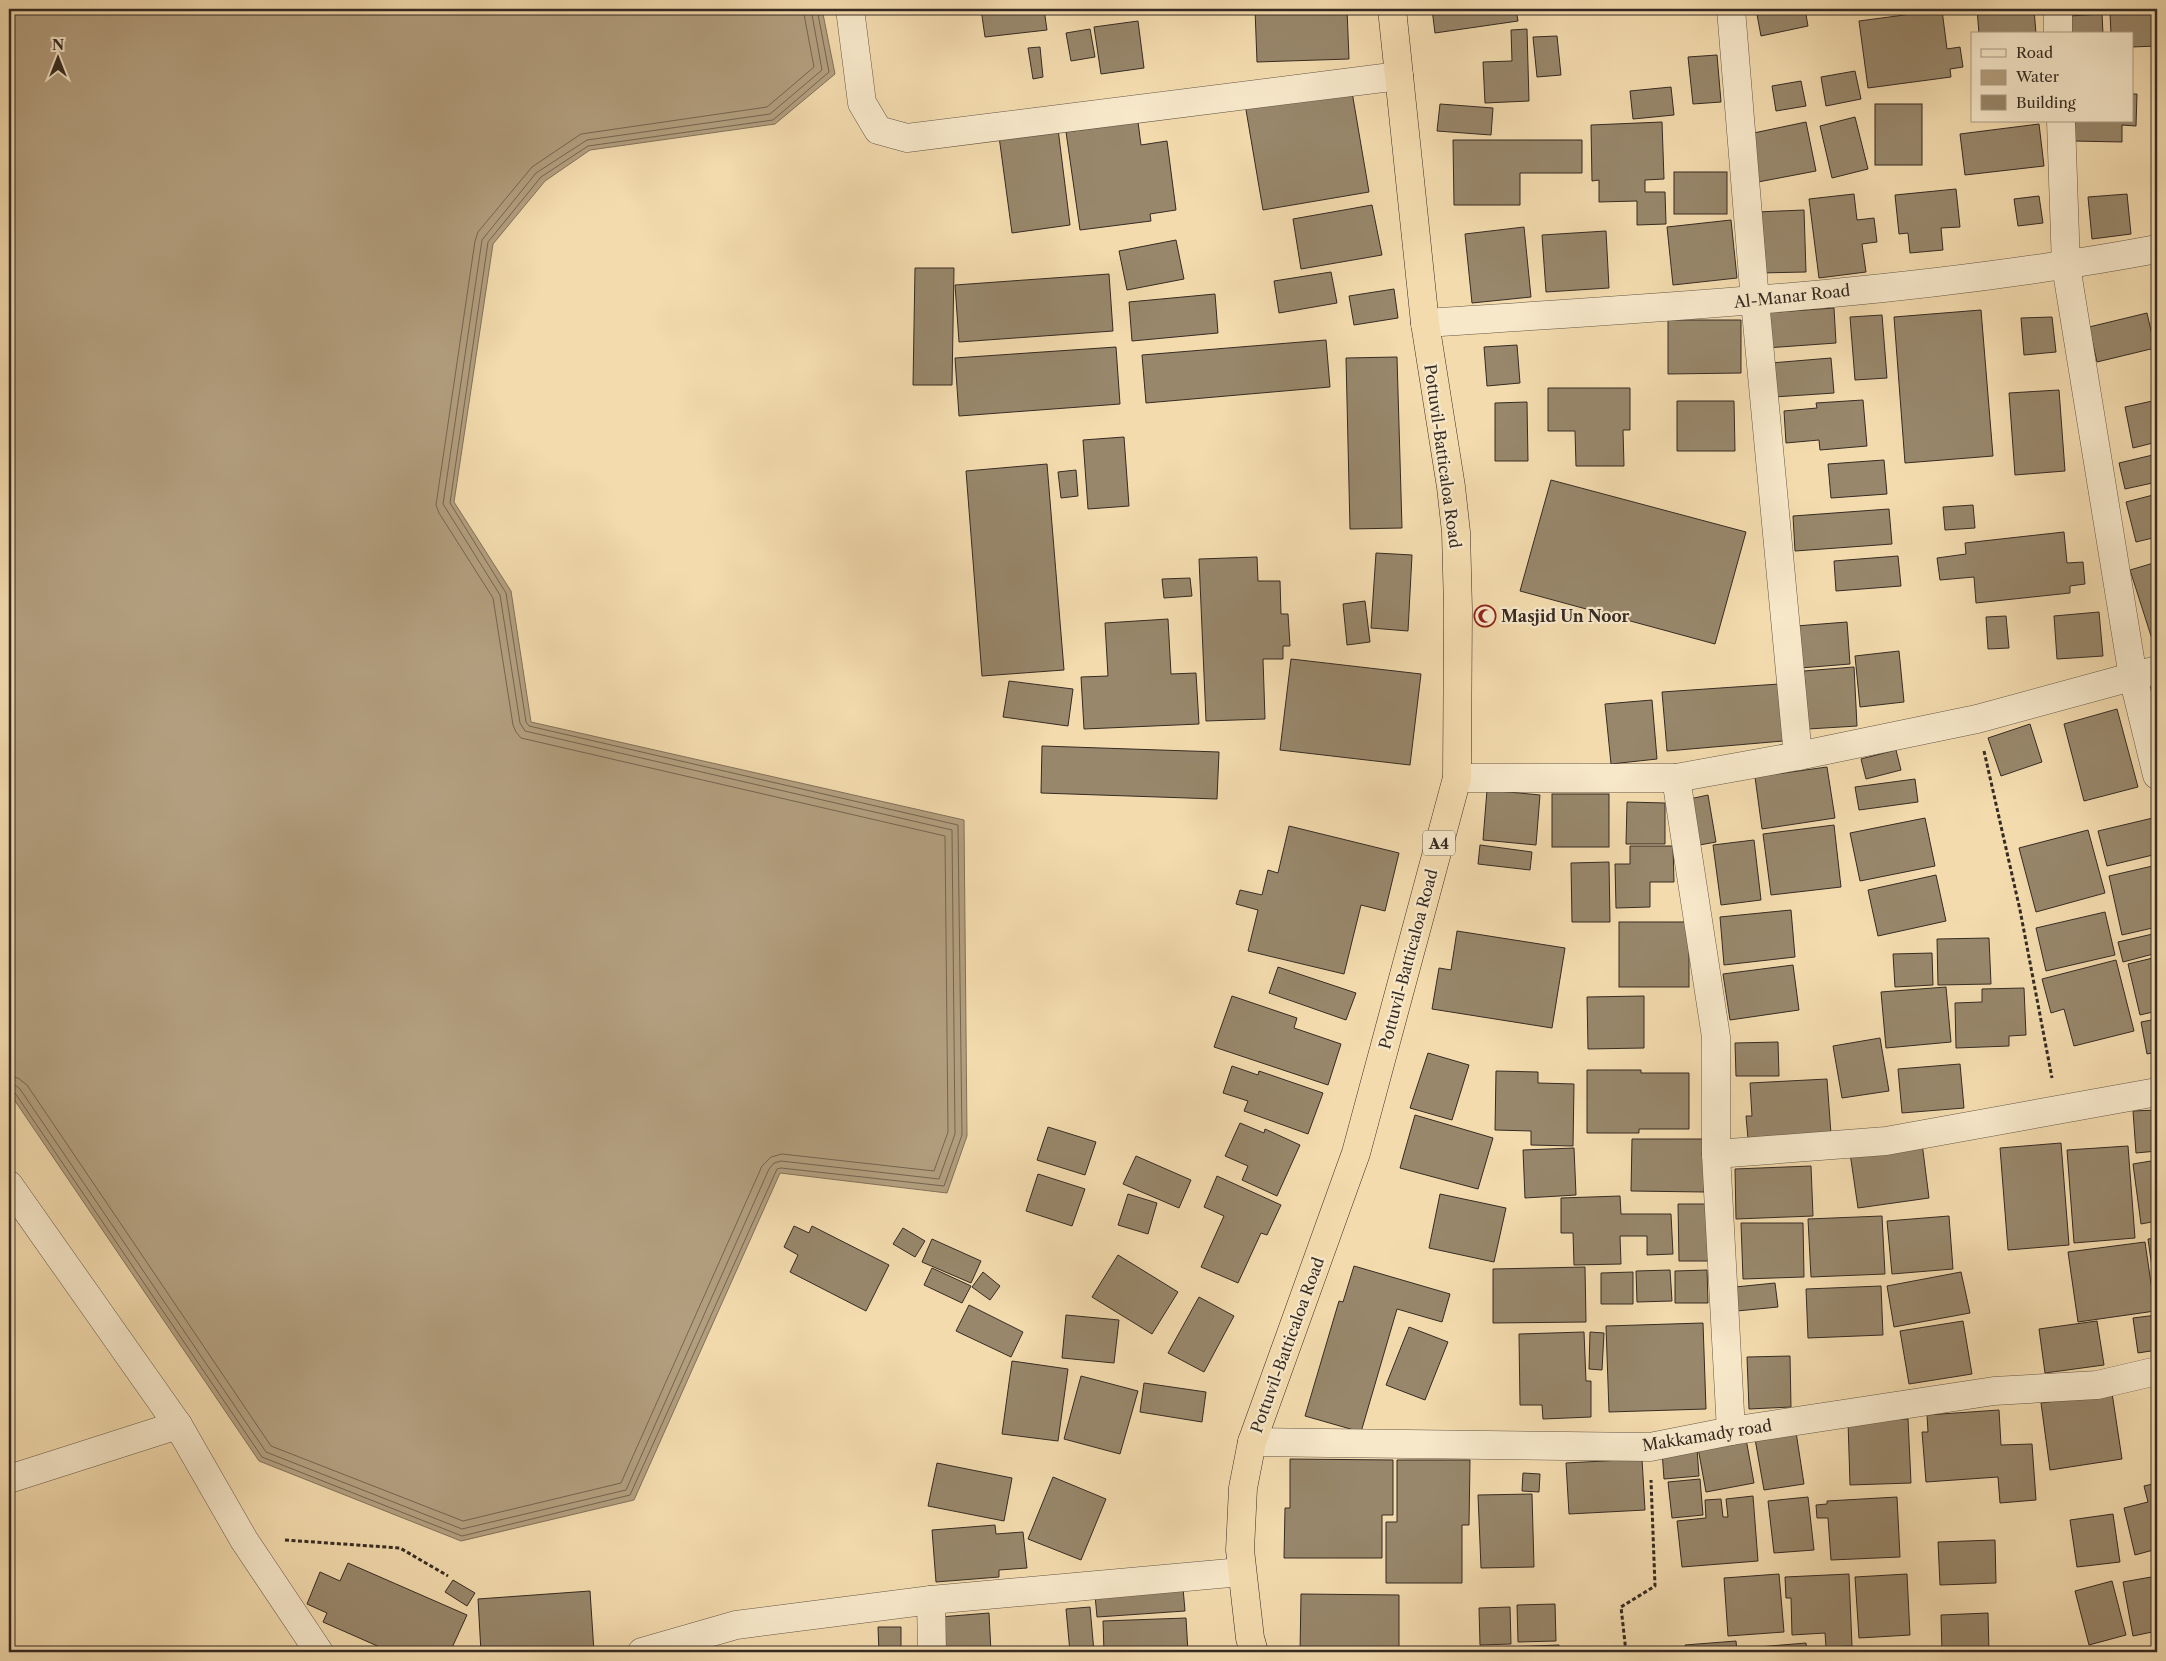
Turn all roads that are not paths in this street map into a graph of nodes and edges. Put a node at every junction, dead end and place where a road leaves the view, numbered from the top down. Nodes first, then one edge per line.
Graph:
1 (850, 9) edge
2 (1392, 9) edge
3 (1731, 9) edge
4 (2058, 9) edge
5 (2058, 32) edge
6 (1399, 76) junction
7 (2061, 122) edge
8 (2157, 249) edge
9 (2066, 266) junction
10 (1754, 301) junction
11 (1425, 323) junction
12 (2145, 674) edge
13 (1798, 756) junction
14 (2157, 775) edge
15 (1457, 778) junction
16 (1676, 778) junction
17 (2157, 1092) edge
18 (1716, 1154) junction
19 (9, 1185) edge
20 (2157, 1371) edge
21 (178, 1425) junction
22 (1731, 1431) junction
23 (1252, 1442) junction
24 (9, 1479) edge
25 (1241, 1572) junction
26 (931, 1600) junction
27 (318, 1652) edge
28 (642, 1652) edge
29 (932, 1652) edge
30 (1254, 1652) edge

1 - 6 street
2 - 6 highway, Pottuvil-Batticaloa Road / A4
3 - 10 street
4 - 5 street
6 - 11 highway, Pottuvil-Batticaloa Road / A4
7 - 9 street
8 - 9 street, Al-Manar Road
9 - 10 street, Al-Manar Road
9 - 12 street
10 - 11 street, Al-Manar Road
10 - 13 street
11 - 15 highway, Pottuvil-Batticaloa Road / A4
12 - 13 street
12 - 14 street
13 - 16 street
15 - 16 street
15 - 23 highway, Pottuvil-Batticaloa Road / A4
16 - 18 street
17 - 18 street
18 - 22 street
19 - 21 street
20 - 22 street, Makkamady road
21 - 24 street
21 - 27 street
22 - 23 street, Makkamady road
23 - 25 highway, Pottuvil-Batticaloa Road / A4
25 - 26 street
25 - 30 highway, Pottuvil-Batticaloa Road / A4
26 - 28 street
26 - 29 street

